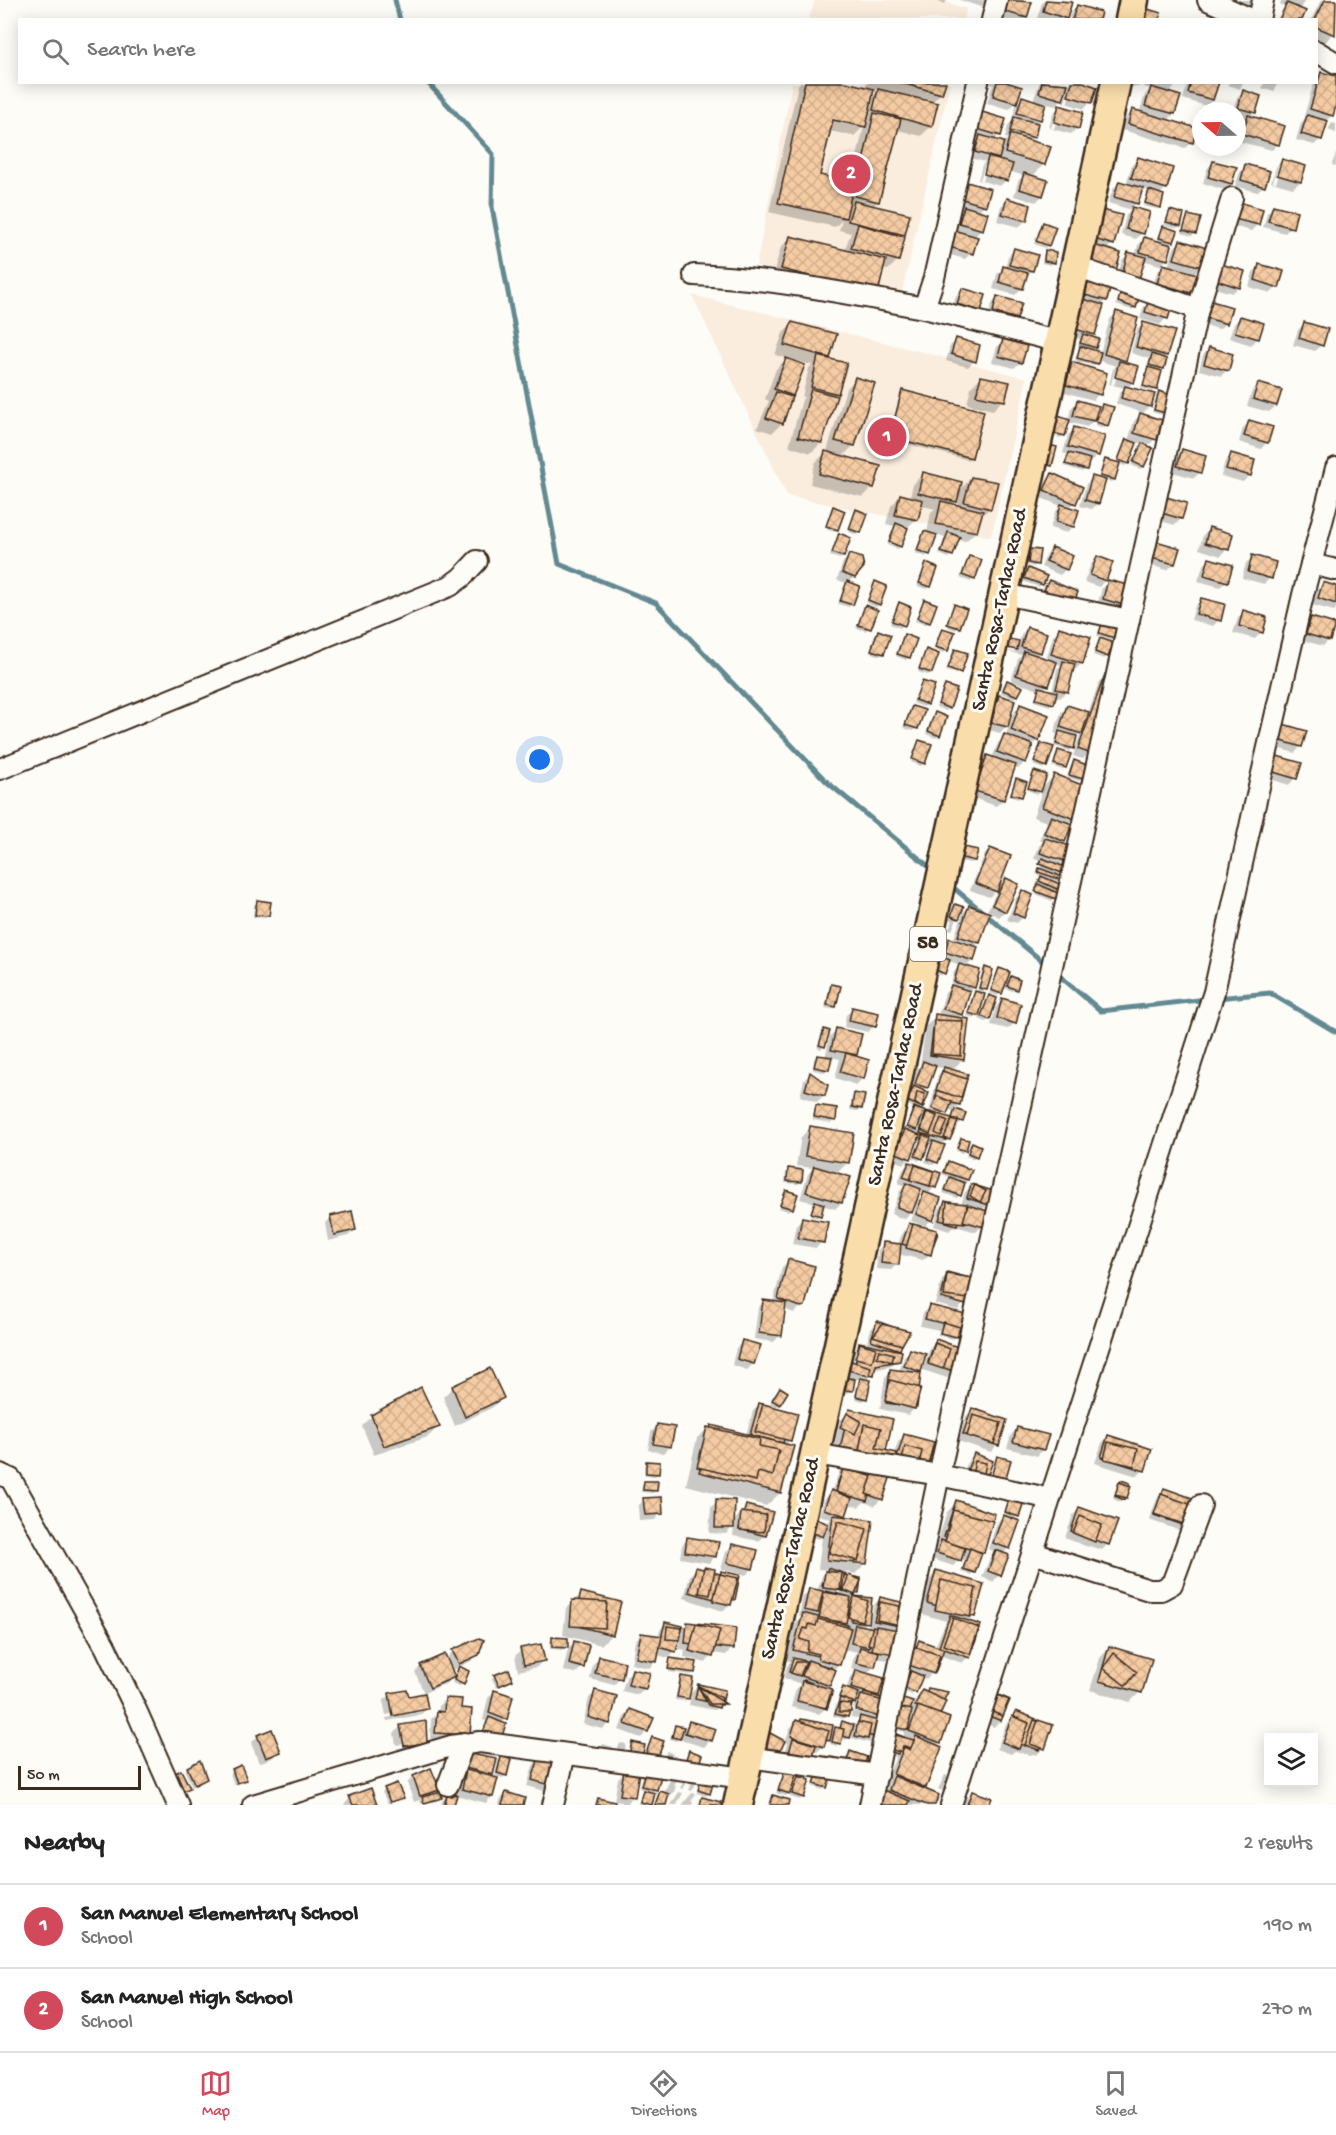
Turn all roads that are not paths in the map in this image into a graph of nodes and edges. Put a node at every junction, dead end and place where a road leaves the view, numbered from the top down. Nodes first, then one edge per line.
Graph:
1 (997, 0) edge
2 (1134, 0) edge
3 (1208, 0) edge
4 (1263, 0) edge
5 (992, 18) edge
6 (1130, 18) edge
7 (1248, 18) edge
8 (1259, 18) edge
9 (1318, 52) edge
10 (1336, 63) edge
11 (978, 84) edge
12 (1116, 84) edge
13 (1232, 198) dead end
14 (1076, 267) junction
15 (694, 275) dead end
16 (924, 308) junction
17 (1198, 309) junction
18 (1060, 342) junction
19 (1336, 468) edge
20 (477, 561) dead end
21 (1311, 564) junction
22 (1336, 570) edge
23 (1004, 594) junction
24 (1129, 620) junction
25 (0, 769) edge
26 (815, 1454) junction
27 (0, 1474) edge
28 (939, 1475) junction
29 (1038, 1496) dead end
30 (1201, 1505) dead end
31 (1033, 1553) junction
32 (464, 1743) junction
33 (565, 1754) junction
34 (877, 1775) junction
35 (744, 1780) edge
36 (448, 1785) dead end
37 (559, 1803) edge
38 (178, 1805) edge
39 (253, 1805) edge
40 (870, 1805) edge
41 (951, 1805) edge

1 - 5 street
2 - 6 highway
3 - 7 street
4 - 8 street
9 - 10 street
11 - 16 street
12 - 14 highway, Santa Rosa-Tarlac Road / 58
13 - 17 street
14 - 17 street
14 - 18 highway, Santa Rosa-Tarlac Road / 58
15 - 16 street
16 - 18 street
17 - 24 street
18 - 23 highway, Santa Rosa-Tarlac Road / 58
19 - 21 street
20 - 25 street
21 - 22 street
21 - 31 street
23 - 24 street
23 - 26 highway, Santa Rosa-Tarlac Road / 58
24 - 28 street
26 - 28 street
26 - 35 highway, Santa Rosa-Tarlac Road / 58
27 - 38 street
28 - 29 street
28 - 34 street
30 - 31 street
31 - 41 street
32 - 33 street
32 - 36 street
32 - 39 street
33 - 35 street
33 - 37 street
34 - 35 street
34 - 40 street

